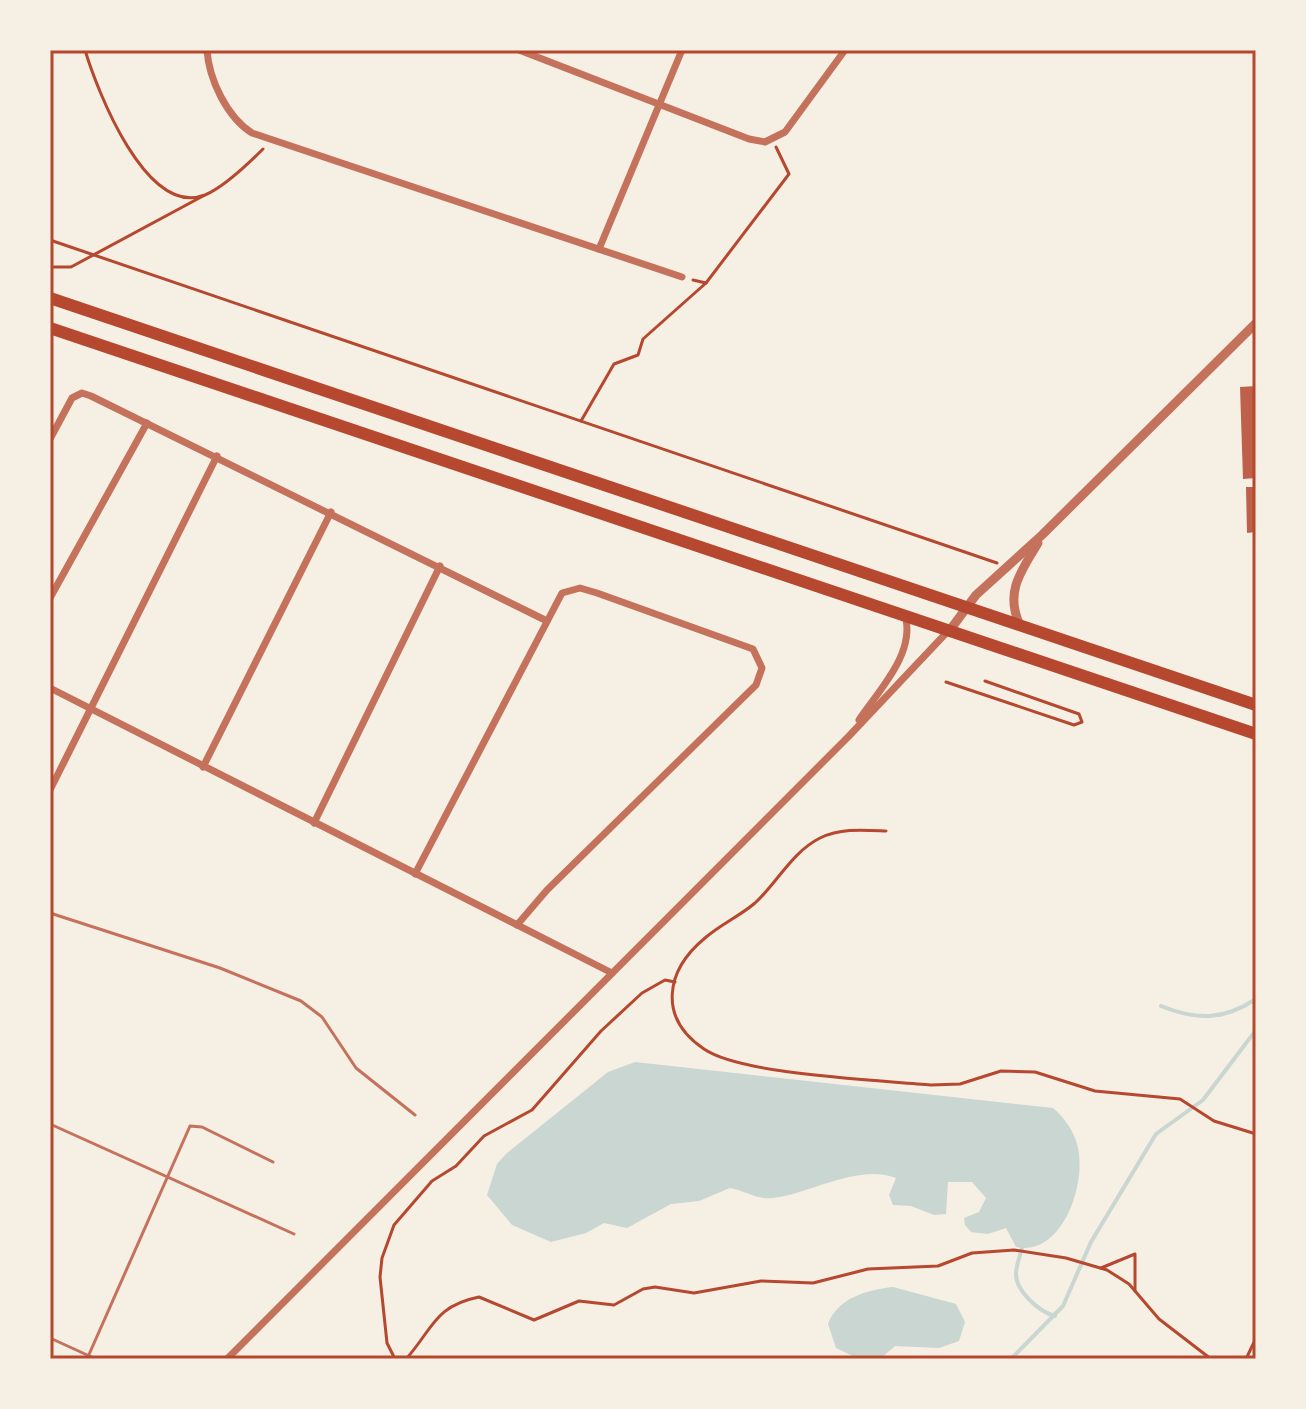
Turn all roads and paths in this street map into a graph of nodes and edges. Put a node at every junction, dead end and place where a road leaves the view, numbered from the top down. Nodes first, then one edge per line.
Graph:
1 (85, 50) edge
2 (207, 50) edge
3 (519, 50) edge
4 (682, 50) edge
5 (845, 50) edge
6 (660, 102) junction
7 (268, 138) junction
8 (773, 140) junction
9 (206, 195) junction
10 (50, 240) edge
11 (599, 249) junction
12 (95, 255) junction
13 (50, 267) edge
14 (682, 277) joint
15 (706, 283) junction
16 (50, 298) edge
17 (1254, 327) edge
18 (50, 328) edge
19 (581, 421) junction
20 (147, 423) junction
21 (50, 439) edge
22 (217, 456) junction
23 (331, 512) junction
24 (1042, 535) junction
25 (440, 566) junction
26 (1006, 566) junction
27 (50, 598) edge
28 (968, 606) junction
29 (904, 614) junction
30 (545, 620) junction
31 (1019, 623) junction
32 (950, 630) junction
33 (985, 681) dead end
34 (946, 682) dead end
35 (50, 688) edge
36 (1256, 705) edge
37 (92, 709) junction
38 (1256, 734) edge
39 (849, 736) junction
40 (203, 767) junction
41 (50, 790) edge
42 (314, 823) junction
43 (886, 831) dead end
44 (415, 874) junction
45 (50, 913) edge
46 (517, 925) junction
47 (612, 973) junction
48 (675, 982) junction
49 (415, 1115) dead end
50 (50, 1124) edge
51 (1256, 1134) edge
52 (273, 1162) dead end
53 (166, 1176) junction
54 (294, 1234) dead end
55 (1101, 1268) junction
56 (1135, 1291) junction
57 (50, 1338) edge
58 (1256, 1338) edge
59 (87, 1357) edge
60 (96, 1359) edge
61 (227, 1359) edge
62 (395, 1359) edge
63 (406, 1359) edge
64 (1211, 1359) edge
65 (1246, 1359) edge

1 - 9 path
2 - 7 street
3 - 6 street
4 - 6 street
5 - 8 street
6 - 8 street
6 - 11 street
7 - 9 path
7 - 11 street
8 - 15 path
9 - 12 path
10 - 12 path
11 - 14 street
12 - 13 path
12 - 19 path
14 - 15 path
15 - 19 path
16 - 28 highway
17 - 24 street
18 - 29 highway
19 - 26 path
20 - 21 street
20 - 22 street
20 - 27 street
22 - 23 street
22 - 37 street
23 - 25 street
23 - 40 street
24 - 26 street
24 - 31 street
25 - 30 street
25 - 42 street
26 - 28 street
28 - 31 highway
28 - 32 street
29 - 32 highway
29 - 39 street
30 - 44 street
30 - 46 street
31 - 36 highway
32 - 38 highway
32 - 39 street
33 - 34 path
35 - 37 street
37 - 40 street
37 - 41 street
39 - 47 street
40 - 42 street
42 - 44 street
43 - 48 path
44 - 46 street
45 - 49 lane
46 - 47 street
47 - 61 street
48 - 51 path
48 - 62 path
50 - 53 lane
52 - 53 lane
53 - 54 lane
53 - 59 lane
55 - 56 path
55 - 56 path
55 - 63 path
56 - 64 path
57 - 59 lane
58 - 65 path
59 - 60 lane

